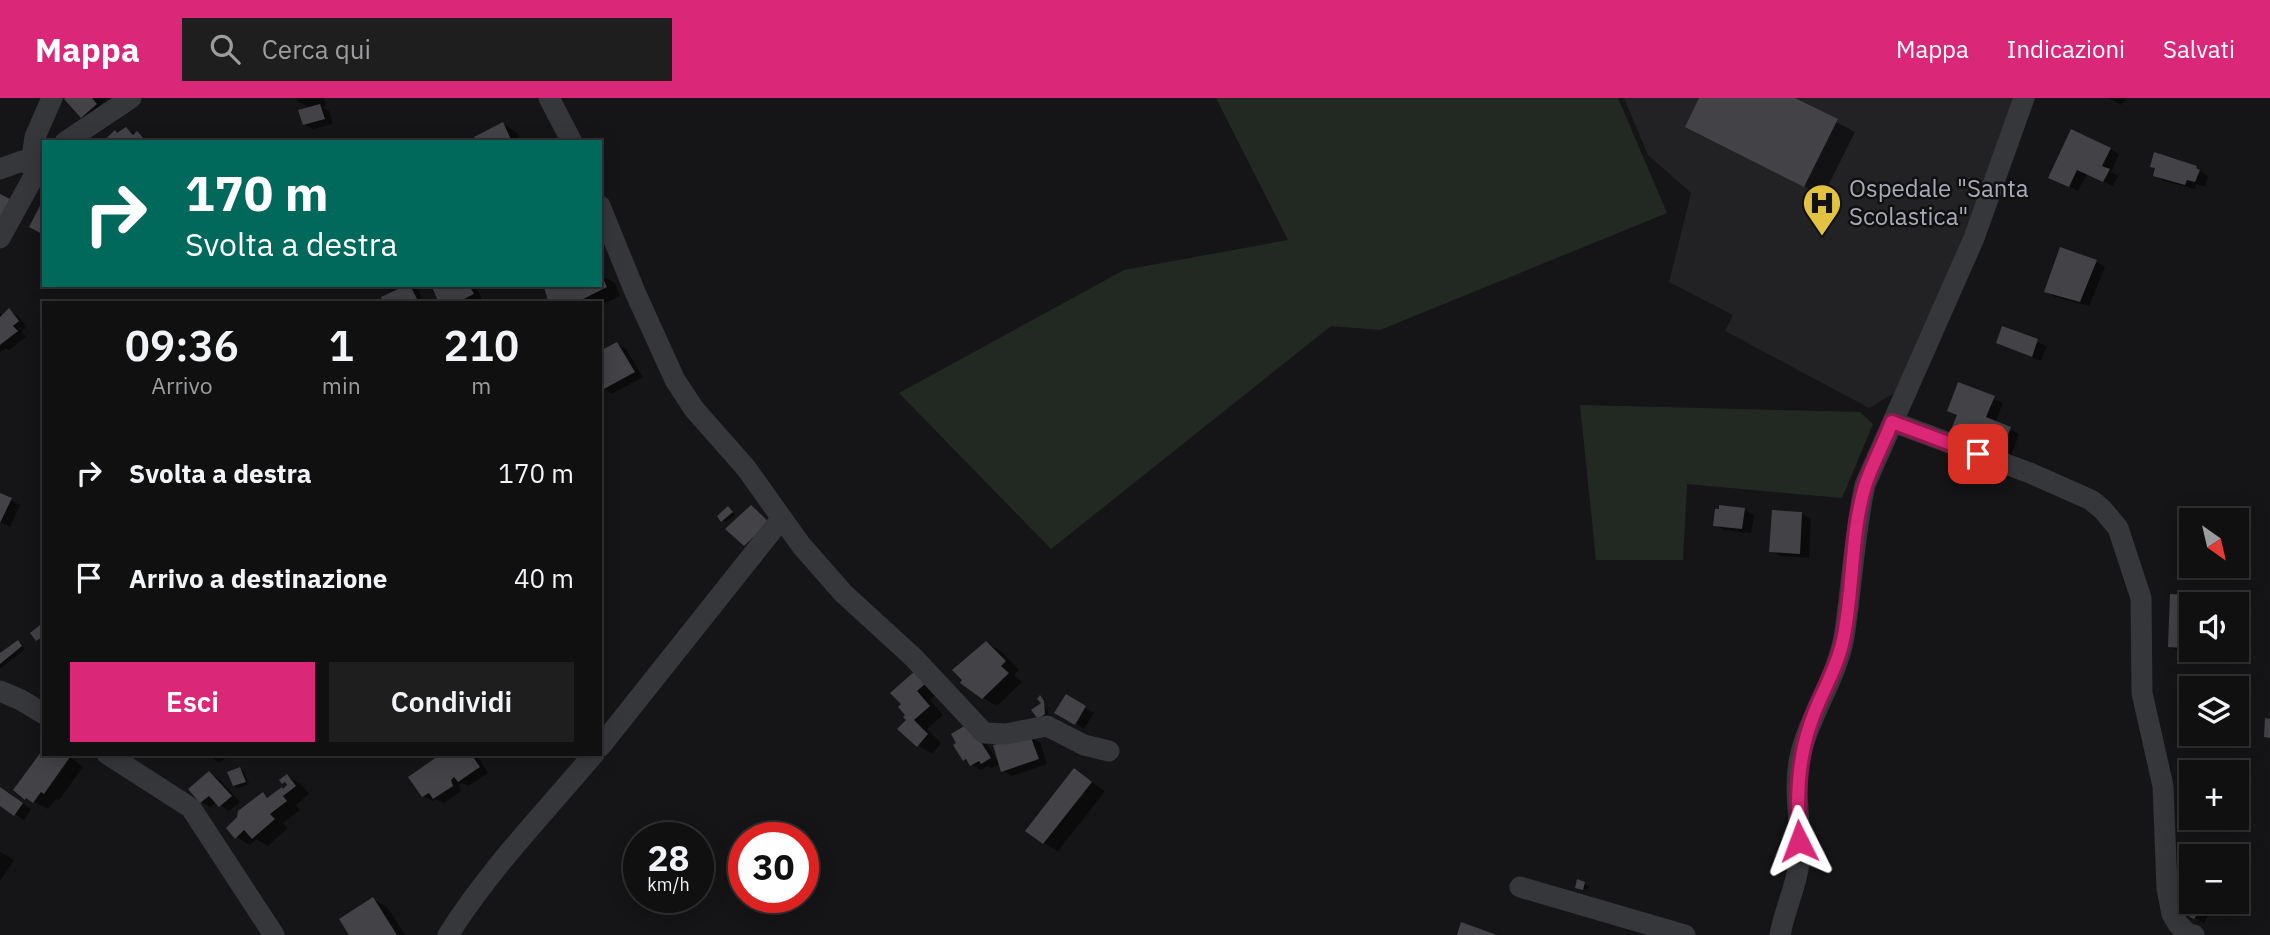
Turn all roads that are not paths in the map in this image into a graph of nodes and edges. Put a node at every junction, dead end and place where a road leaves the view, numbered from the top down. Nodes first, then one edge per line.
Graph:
1 (52, 98) edge
2 (131, 98) edge
3 (549, 98) edge
4 (2024, 98) edge
5 (68, 140) edge
6 (571, 140) edge
7 (41, 166) edge
8 (0, 169) edge
9 (602, 211) edge
10 (0, 238) edge
11 (1892, 422) junction
12 (782, 518) junction
13 (0, 691) edge
14 (42, 713) edge
15 (602, 744) edge
16 (1110, 751) dead end
17 (110, 756) edge
18 (592, 756) edge
19 (1521, 887) dead end
20 (274, 935) edge
21 (448, 935) edge
22 (1685, 935) edge
23 (1780, 935) edge
24 (2194, 935) edge

1 - 7 street
2 - 5 street
3 - 6 street
4 - 11 street
7 - 8 street
7 - 10 street
9 - 12 street
11 - 23 street
11 - 24 street
12 - 15 street
12 - 16 street
13 - 14 street
17 - 20 street
18 - 21 street
19 - 22 street

